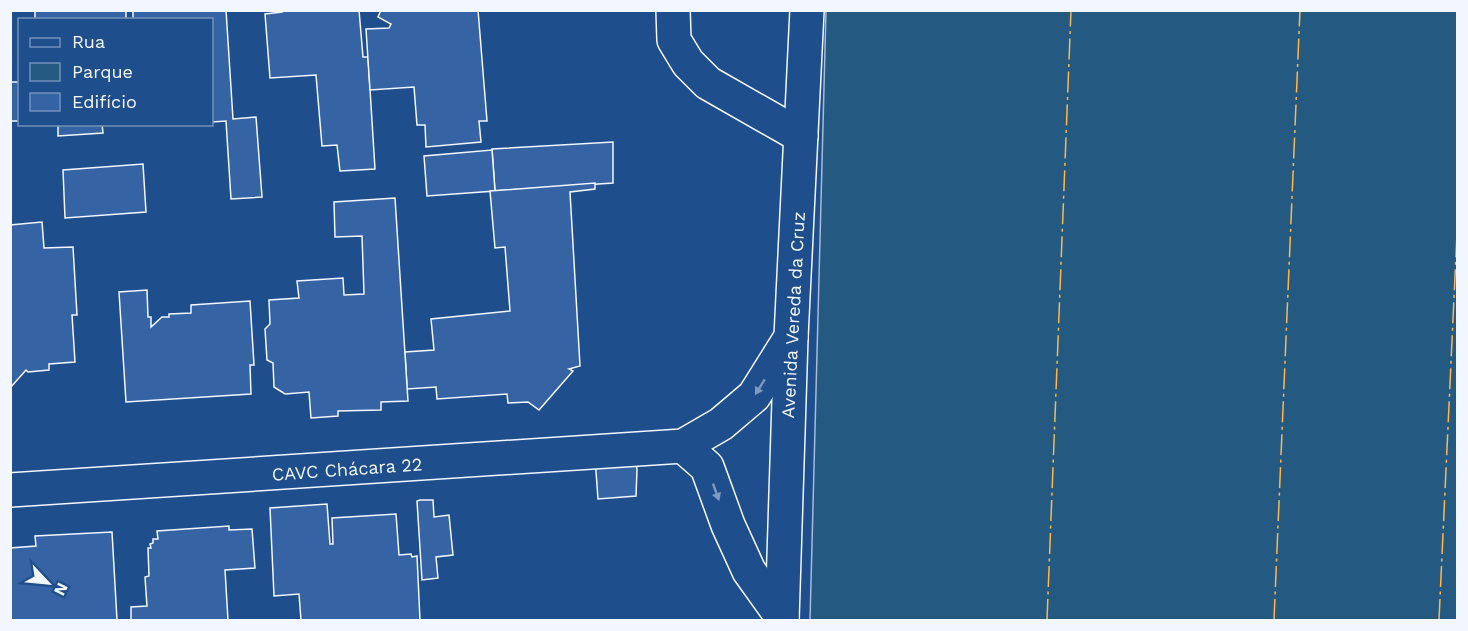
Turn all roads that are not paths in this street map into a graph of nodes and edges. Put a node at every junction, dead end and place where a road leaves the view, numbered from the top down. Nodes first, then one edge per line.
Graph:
1 (673, 10) edge
2 (807, 10) edge
3 (801, 136) junction
4 (791, 337) junction
5 (683, 446) junction
6 (10, 490) edge
7 (782, 619) edge

1 - 3 street
2 - 3 street, Avenida Vereda da Cruz
3 - 4 street, Avenida Vereda da Cruz
4 -> 5 street, CAVC Chácara 22
4 - 7 street, Avenida Vereda da Cruz
5 - 6 street, CAVC Chácara 22
5 -> 7 street

